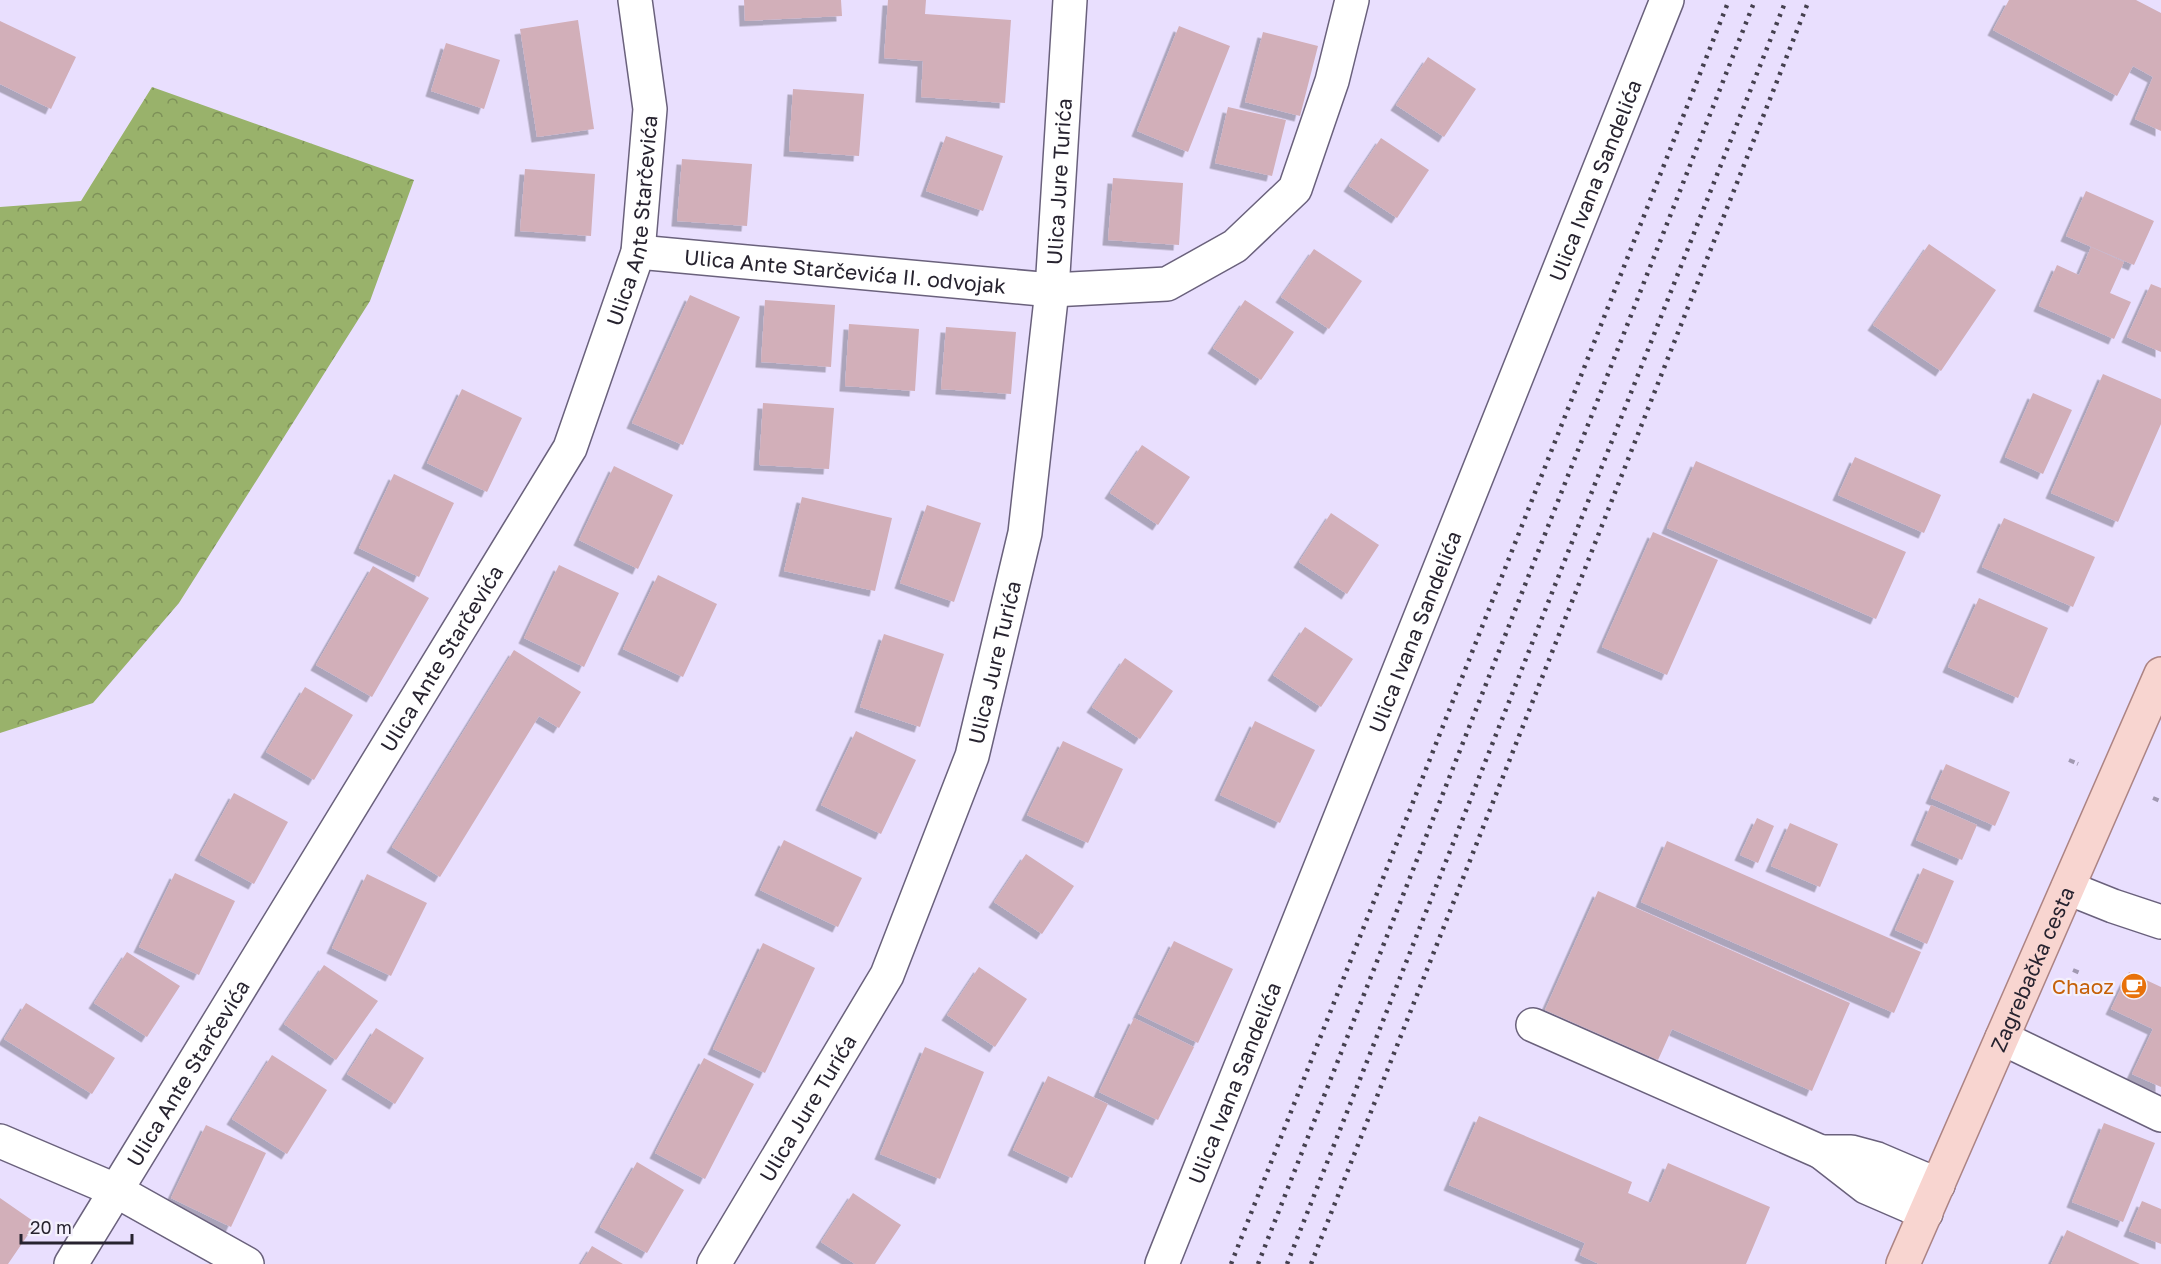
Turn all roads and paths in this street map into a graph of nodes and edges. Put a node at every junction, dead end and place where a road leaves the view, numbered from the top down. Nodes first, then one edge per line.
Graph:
1 (634, 0) edge
2 (1070, 0) edge
3 (1352, 0) edge
4 (1667, 0) edge
5 (638, 252) junction
6 (1052, 290) junction
7 (2161, 674) edge
8 (2069, 760) dead end
9 (2078, 764) dead end
10 (2153, 798) dead end
11 (2160, 801) edge
12 (2068, 888) junction
13 (2161, 922) edge
14 (2073, 970) dead end
15 (2080, 973) dead end
16 (1533, 1025) dead end
17 (2002, 1038) junction
18 (2161, 1115) edge
19 (0, 1141) edge
20 (115, 1190) junction
21 (1932, 1199) junction
22 (71, 1264) edge
23 (247, 1264) edge
24 (714, 1264) edge
25 (1162, 1264) edge
26 (1904, 1264) edge

1 - 5 street, Ulica Ante Starčevića
2 - 6 street, Ulica Jure Turića
3 - 6 street, Ulica Ante Starčevića II. odvojak
4 - 25 street, Ulica Ivana Sandelića
5 - 6 street, Ulica Ante Starčevića II. odvojak
5 - 20 street, Ulica Ante Starčevića
6 - 24 street, Ulica Jure Turića
7 - 12 main road, Zagrebačka cesta
8 - 9 path
10 - 11 path
12 - 13 street
12 - 17 main road, Zagrebačka cesta
14 - 15 path
16 - 21 street
17 - 18 street
17 - 21 main road, Zagrebačka cesta
19 - 20 street
20 - 22 street, Ulica Ante Starčevića
20 - 23 street
21 - 26 main road, Zagrebačka cesta

